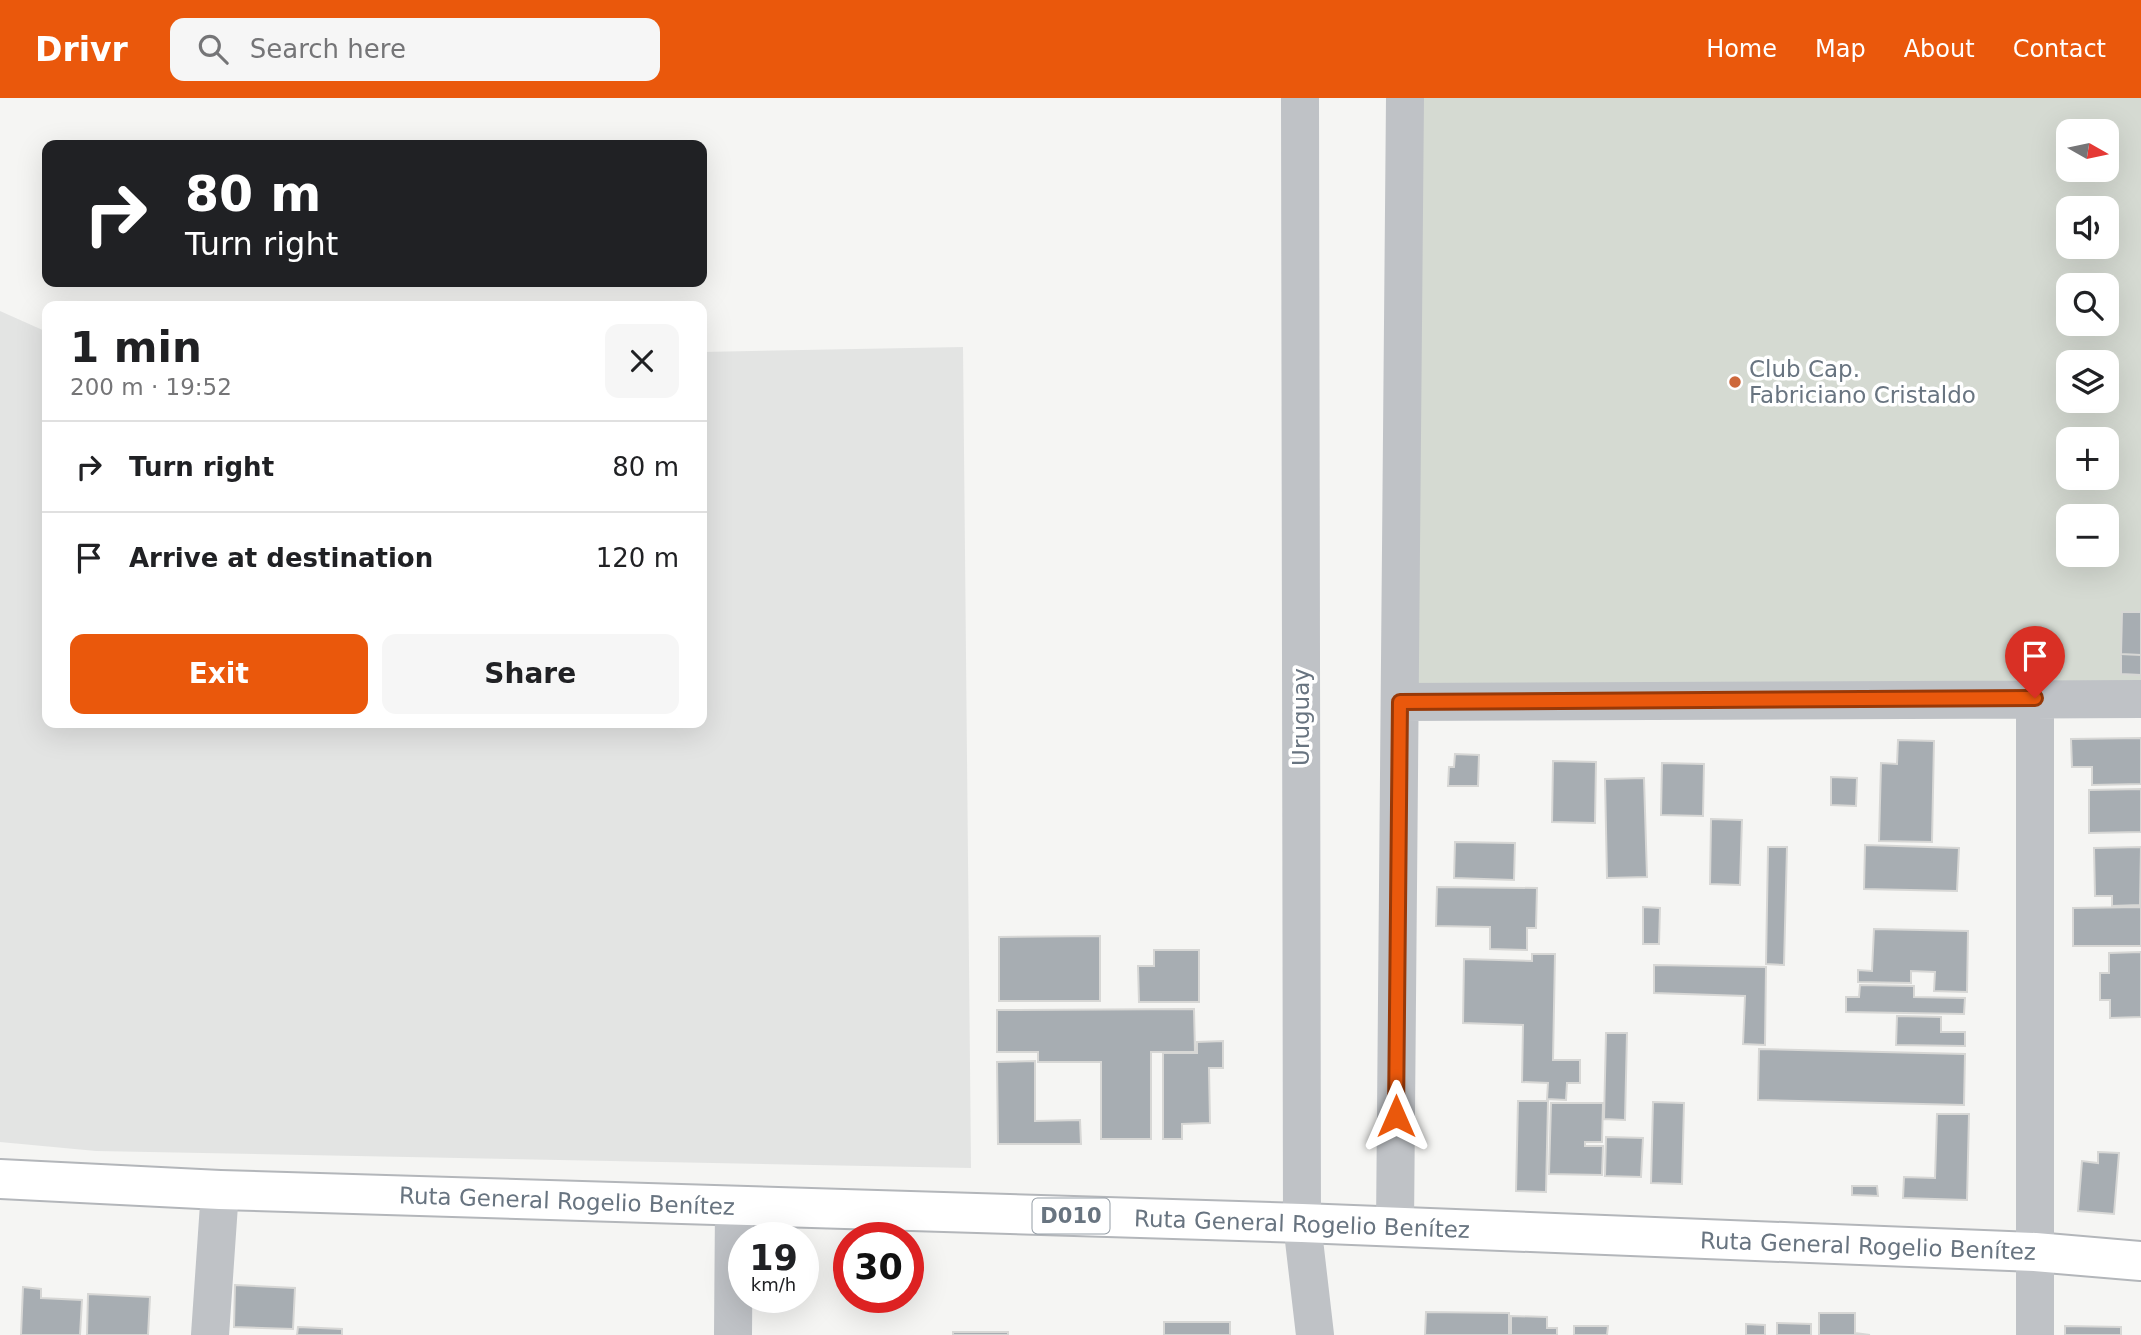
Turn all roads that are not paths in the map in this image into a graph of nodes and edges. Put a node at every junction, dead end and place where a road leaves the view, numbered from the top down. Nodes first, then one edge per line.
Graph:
1 (1300, 98) edge
2 (1405, 98) edge
3 (2035, 698) junction
4 (2141, 699) edge
5 (1400, 702) junction
6 (0, 1179) edge
7 (220, 1190) junction
8 (734, 1207) junction
9 (1302, 1223) junction
10 (1395, 1226) junction
11 (2035, 1252) junction
12 (2141, 1261) edge
13 (210, 1335) edge
14 (733, 1335) edge
15 (1315, 1335) edge
16 (2035, 1335) edge

1 - 9 street, Uruguay
2 - 5 street
3 - 4 street
3 - 5 street
3 - 11 street
5 - 10 street
6 - 7 main road, Ruta General Rogelio Benítez / D010
7 - 8 main road, Ruta General Rogelio Benítez / D010
7 - 13 street
8 - 9 main road, Ruta General Rogelio Benítez / D010
8 - 14 street
9 - 10 main road, Ruta General Rogelio Benítez / D010
9 - 15 street, Uruguay
10 - 11 main road, Ruta General Rogelio Benítez / D010
11 - 12 main road, Ruta General Rogelio Benítez / D010
11 - 16 street

